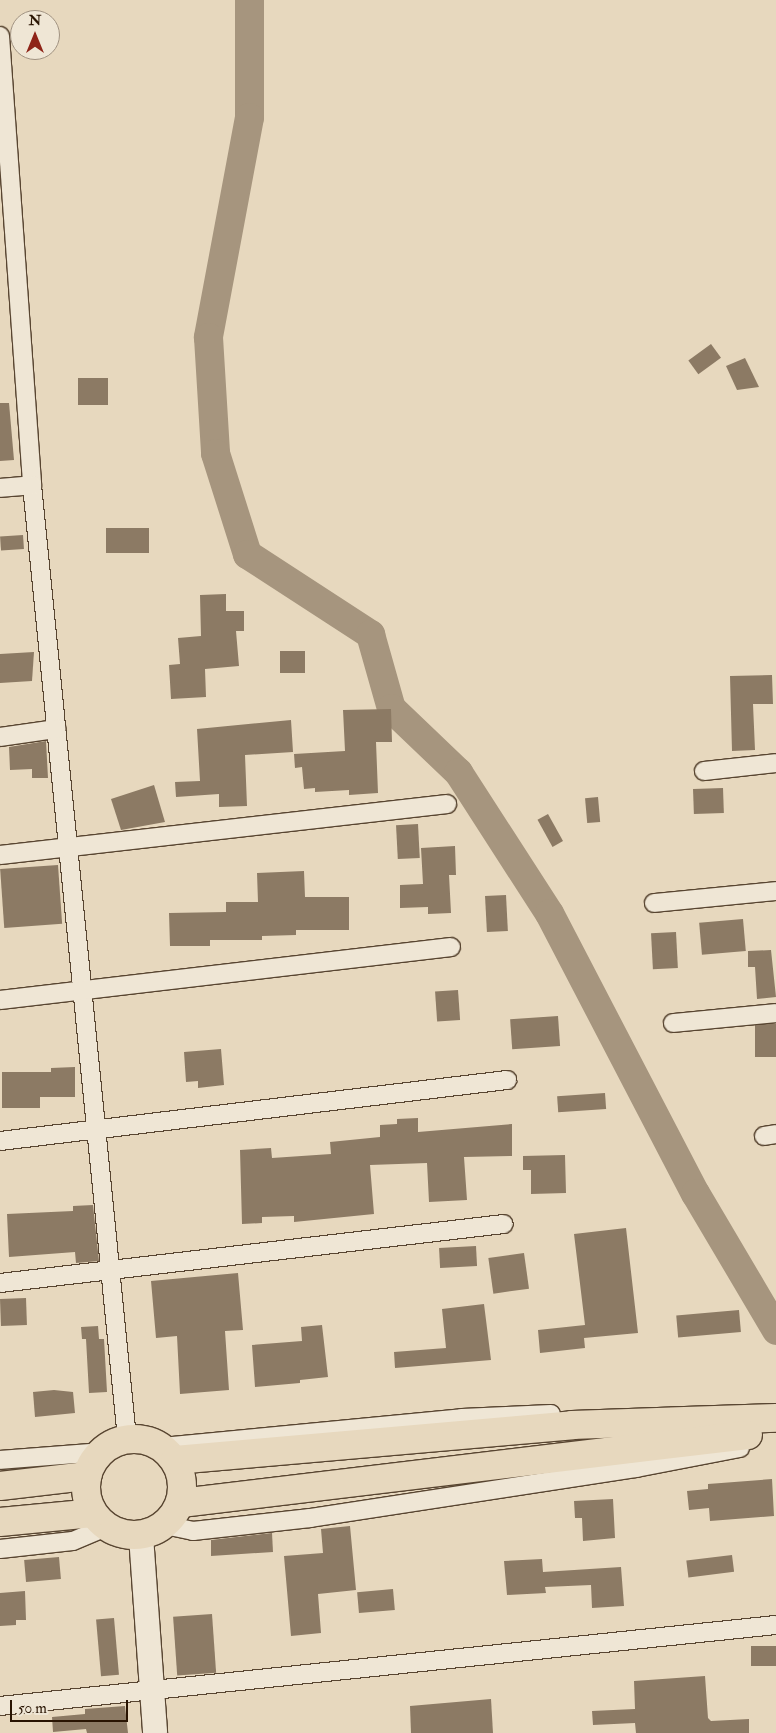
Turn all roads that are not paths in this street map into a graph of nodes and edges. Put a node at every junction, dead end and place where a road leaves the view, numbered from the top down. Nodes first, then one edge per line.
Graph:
1 (0, 36) edge
2 (32, 485) junction
3 (0, 488) edge
4 (56, 729) junction
5 (0, 737) edge
6 (776, 763) edge
7 (704, 770) dead end
8 (447, 804) dead end
9 (67, 848) junction
10 (0, 856) edge
11 (776, 891) edge
12 (654, 903) dead end
13 (450, 947) dead end
14 (81, 991) junction
15 (0, 1000) edge
16 (776, 1013) edge
17 (674, 1023) dead end
18 (507, 1080) dead end
19 (95, 1129) junction
20 (0, 1141) edge
21 (504, 1224) dead end
22 (109, 1270) junction
23 (0, 1283) edge
24 (763, 1426) edge
25 (127, 1439) junction
26 (101, 1452) junction
27 (168, 1453) junction
28 (0, 1460) edge
29 (87, 1476) junction
30 (0, 1486) edge
31 (181, 1503) junction
32 (99, 1520) junction
33 (0, 1522) edge
34 (165, 1525) junction
35 (141, 1536) junction
36 (0, 1549) edge
37 (776, 1625) edge
38 (150, 1690) junction
39 (0, 1706) edge
40 (155, 1733) edge

1 - 2 street
2 - 3 street
2 - 4 street
4 - 5 street
4 - 9 street
6 - 7 street
8 - 9 street
9 - 10 street
9 - 14 street
11 - 12 street
13 - 14 street
14 - 15 street
14 - 19 street
16 - 17 street
18 - 19 street
19 - 20 street
19 - 22 street
21 - 22 street
22 - 23 street
22 - 25 street
24 - 27 main road
24 - 31 main road
24 - 34 street
25 - 26 main road
25 - 27 main road
26 - 28 street
26 - 29 main road
27 - 31 main road
29 - 30 main road
29 - 32 main road
31 - 34 main road
32 - 33 main road
32 - 35 main road
32 - 36 street
34 - 35 main road
35 - 38 main road
37 - 38 street
38 - 39 street
38 - 40 main road

